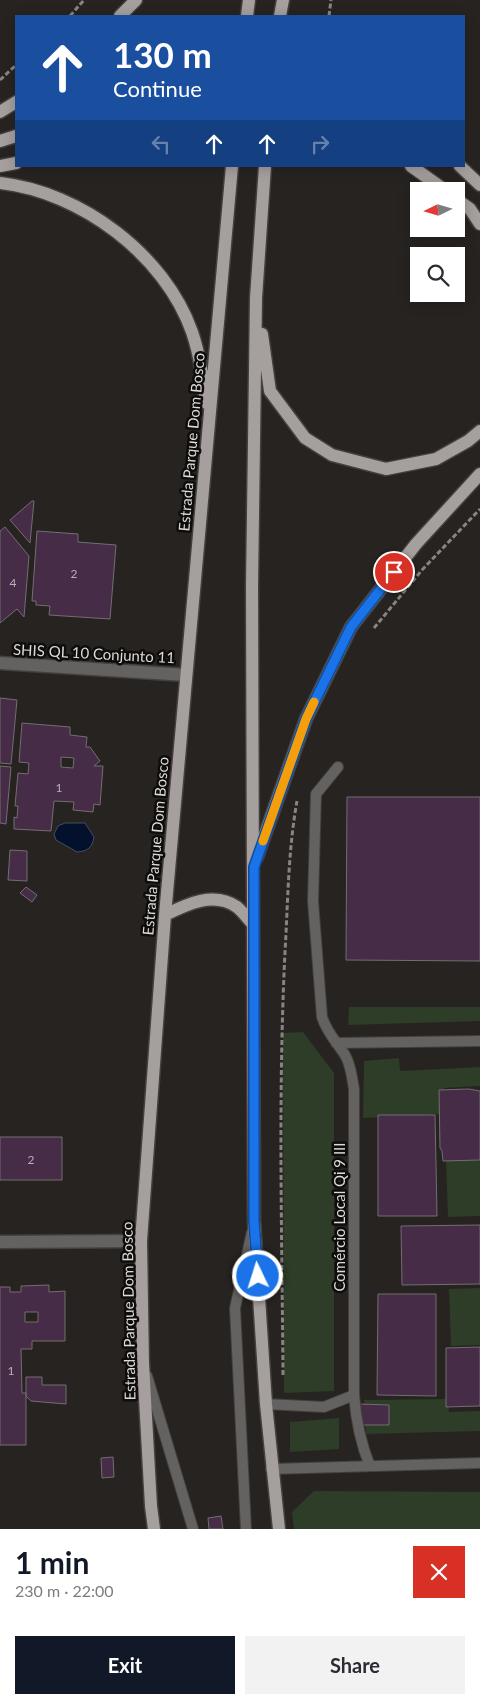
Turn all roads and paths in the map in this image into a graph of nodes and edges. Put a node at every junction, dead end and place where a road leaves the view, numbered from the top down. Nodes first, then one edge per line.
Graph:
1 (84, 0) edge
2 (136, 0) edge
3 (249, 0) edge
4 (283, 0) edge
5 (331, 0) edge
6 (71, 15) edge
7 (121, 15) edge
8 (247, 15) edge
9 (280, 15) edge
10 (329, 15) edge
11 (15, 66) edge
12 (0, 80) edge
13 (15, 103) edge
14 (0, 112) edge
15 (15, 136) edge
16 (0, 141) edge
17 (15, 162) edge
18 (0, 166) edge
19 (232, 167) edge
20 (265, 167) edge
21 (412, 167) edge
22 (461, 167) edge
23 (433, 182) edge
24 (0, 183) edge
25 (480, 185) edge
26 (465, 205) edge
27 (480, 224) edge
28 (256, 298) junction
29 (209, 430) junction
30 (480, 430) edge
31 (480, 474) edge
32 (0, 663) edge
33 (186, 675) junction
34 (338, 767) dead end
35 (254, 867) junction
36 (165, 915) junction
37 (253, 924) junction
38 (480, 1041) edge
39 (336, 1043) junction
40 (254, 1221) junction
41 (141, 1241) junction
42 (0, 1242) edge
43 (143, 1363) junction
44 (354, 1395) junction
45 (266, 1404) junction
46 (480, 1464) edge
47 (370, 1466) junction
48 (271, 1469) junction
49 (154, 1529) edge
50 (193, 1529) edge
51 (246, 1529) edge
52 (279, 1529) edge

1 - 6 path
2 - 7 main road
3 - 8 main road
4 - 9 main road
5 - 10 path
11 - 12 path
13 - 14 main road
15 - 16 main road
17 - 18 main road
19 - 29 main road, Estrada Parque Dom Bosco
20 - 28 main road
21 - 23 main road
22 - 25 main road
24 - 29 main road
26 - 27 main road
28 - 30 main road
28 - 35 main road
29 - 33 main road, Estrada Parque Dom Bosco
31 - 35 main road
32 - 33 street, SHIS QL 10 Conjunto 11
33 - 36 main road, Estrada Parque Dom Bosco
34 - 39 lane, Comércio Local Qi 9 III
35 - 37 main road
36 - 37 main road
36 - 41 main road, Estrada Parque Dom Bosco
37 - 40 main road
38 - 39 lane
39 - 44 lane, Comércio Local Qi 9 III
40 - 45 main road
40 - 51 lane
41 - 42 street
41 - 43 main road, Estrada Parque Dom Bosco
43 - 49 main road, Estrada Parque Dom Bosco
43 - 50 lane
44 - 45 lane
44 - 47 lane, Comércio Local Qi 9 III
45 - 48 main road
46 - 47 lane
47 - 48 lane
48 - 52 main road

